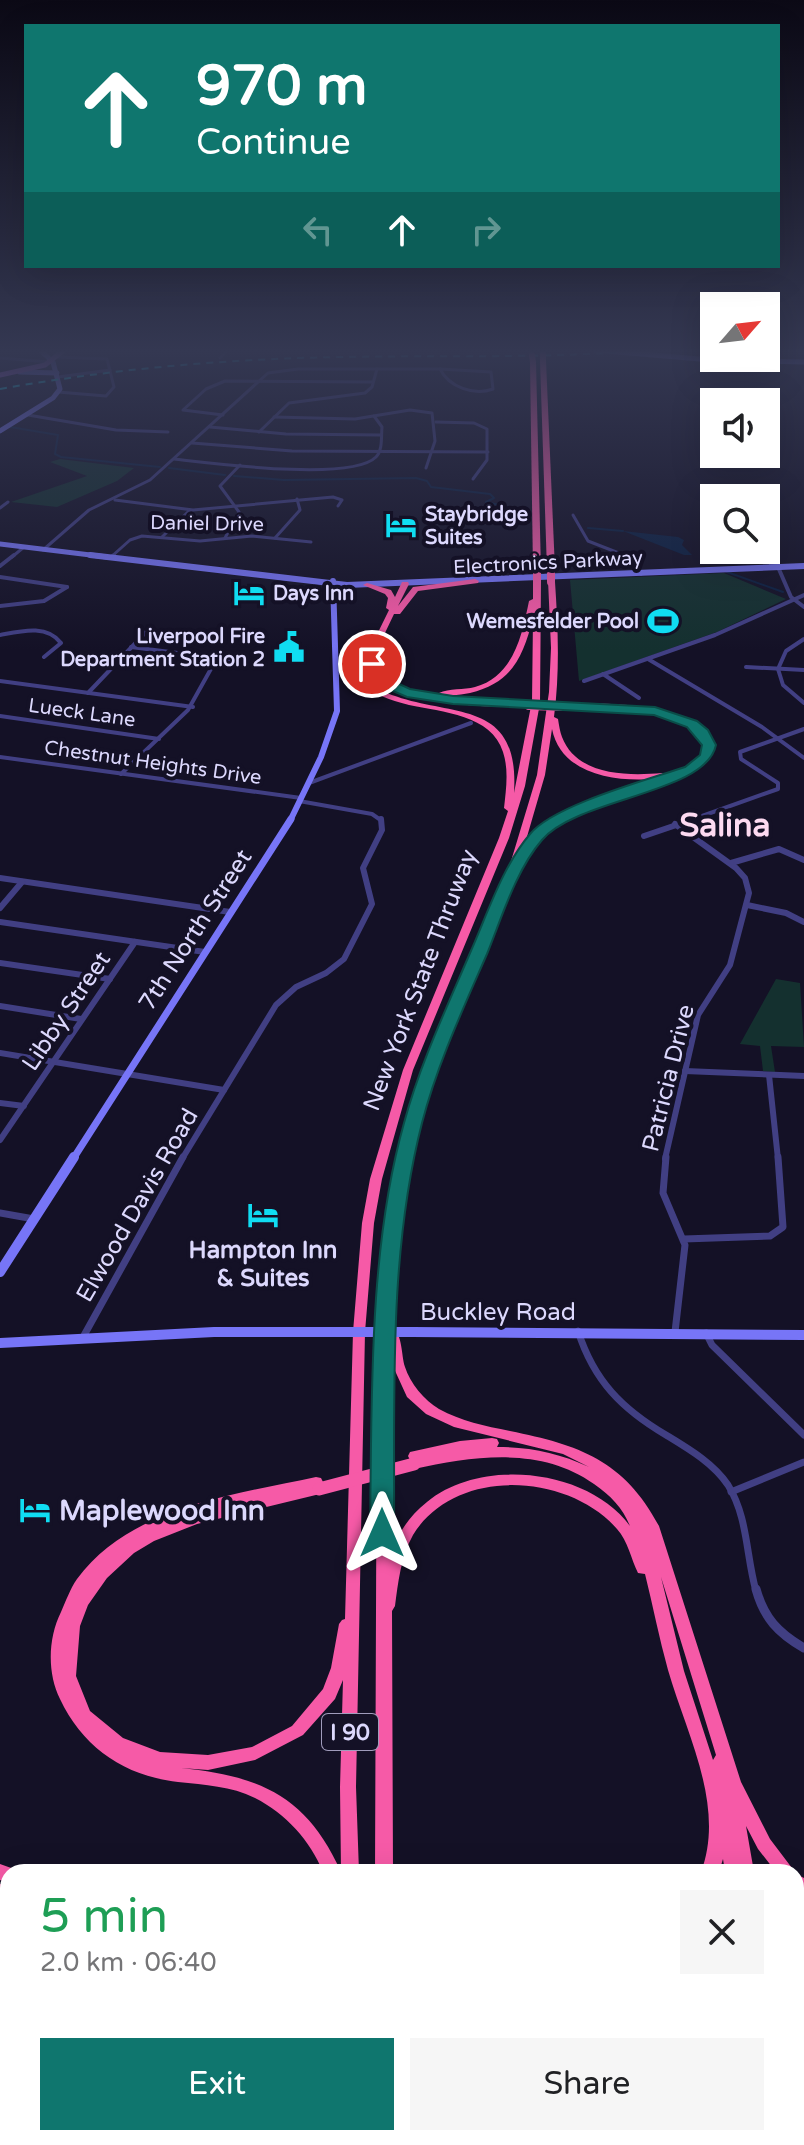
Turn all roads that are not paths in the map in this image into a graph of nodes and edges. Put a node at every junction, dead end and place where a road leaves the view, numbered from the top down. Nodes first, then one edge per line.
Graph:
1 (184, 450) edge
2 (286, 450) edge
3 (534, 450) edge
4 (547, 450) edge
5 (380, 451) junction
6 (433, 452) junction
7 (488, 452) joint
8 (174, 459) junction
9 (240, 465) junction
10 (426, 468) dead end
11 (473, 479) dead end
12 (111, 499) junction
13 (297, 499) junction
14 (8, 502) dead end
15 (234, 505) junction
16 (338, 506) dead end
17 (0, 508) edge
18 (190, 510) junction
19 (573, 515) dead end
20 (162, 537) junction
21 (225, 538) junction
22 (275, 538) junction
23 (311, 542) dead end
24 (0, 544) edge
25 (24, 547) junction
26 (43, 550) junction
27 (110, 558) junction
28 (804, 564) edge
29 (776, 565) junction
30 (0, 566) edge
31 (641, 572) junction
32 (0, 577) edge
33 (475, 581) junction
34 (333, 582) junction
35 (407, 582) junction
36 (347, 585) junction
37 (356, 585) junction
38 (367, 585) junction
39 (537, 585) junction
40 (333, 593) junction
41 (804, 595) edge
42 (793, 600) junction
43 (0, 606) edge
44 (804, 607) edge
45 (391, 616) junction
46 (146, 632) dead end
47 (0, 635) edge
48 (804, 639) edge
49 (379, 646) junction
50 (131, 647) junction
51 (44, 657) dead end
52 (217, 658) junction
53 (370, 659) junction
54 (648, 659) junction
55 (248, 662) dead end
56 (746, 667) dead end
57 (778, 669) junction
58 (804, 670) edge
59 (603, 674) junction
60 (0, 681) edge
61 (584, 681) dead end
62 (88, 693) junction
63 (639, 698) dead end
64 (804, 703) edge
65 (529, 705) junction
66 (563, 706) junction
67 (193, 707) junction
68 (552, 709) junction
69 (0, 716) edge
70 (471, 723) dead end
71 (804, 729) edge
72 (775, 738) junction
73 (159, 739) junction
74 (0, 757) edge
75 (804, 758) edge
76 (121, 774) junction
77 (309, 783) junction
78 (300, 800) junction
79 (675, 824) junction
80 (644, 836) dead end
81 (504, 838) junction
82 (804, 860) edge
83 (731, 863) junction
84 (0, 878) edge
85 (510, 881) junction
86 (22, 882) junction
87 (747, 905) junction
88 (0, 908) edge
89 (230, 912) junction
90 (0, 922) edge
91 (804, 922) edge
92 (135, 942) junction
93 (205, 952) junction
94 (0, 963) edge
95 (110, 979) junction
96 (0, 1006) edge
97 (81, 1019) junction
98 (0, 1053) edge
99 (54, 1061) junction
100 (685, 1071) junction
101 (127, 1073) junction
102 (769, 1075) junction
103 (804, 1076) edge
104 (224, 1090) junction
105 (0, 1103) edge
106 (24, 1106) junction
107 (0, 1140) edge
108 (0, 1213) edge
109 (34, 1219) junction
110 (684, 1239) junction
111 (0, 1272) edge
112 (388, 1294) junction
113 (578, 1331) junction
114 (675, 1332) junction
115 (706, 1333) junction
116 (804, 1335) edge
117 (82, 1339) junction
118 (0, 1343) edge
119 (804, 1435) edge
120 (545, 1445) junction
121 (413, 1461) junction
122 (804, 1462) edge
123 (317, 1485) junction
124 (731, 1492) junction
125 (354, 1592) junction
126 (663, 1617) junction
127 (381, 1646) junction
128 (804, 1648) edge
129 (718, 1734) junction
130 (697, 1737) junction
131 (327, 1864) edge
132 (350, 1864) edge
133 (384, 1864) edge
134 (712, 1864) edge
135 (732, 1864) edge
136 (744, 1864) edge
137 (780, 1864) edge

1 - 8 street
2 - 5 street
3 - 39 highway, New York State Thruway / I 90, bridge
4 - 68 highway, New York State Thruway / I 90, bridge
5 - 6 street
5 - 9 street
6 - 7 street
6 - 10 street
7 - 11 street
8 - 9 street
8 - 12 street
9 - 15 street
12 - 18 street
12 - 26 street
13 - 15 street
13 - 16 street
13 - 22 street
14 - 17 street
15 - 18 street
15 - 21 street
18 - 20 street
19 - 31 street
20 - 21 street, Daniel Drive
20 - 27 street, Daniel Drive
21 - 22 street, Daniel Drive
22 - 23 street, Daniel Drive
24 - 25 street, Electronics Parkway
25 - 26 street, Electronics Parkway
25 - 30 street
26 - 27 street, Electronics Parkway
27 - 34 street, Electronics Parkway
28 - 29 street, Electronics Parkway
29 - 31 street, Electronics Parkway
29 - 31 street, Electronics Parkway
29 - 42 street
31 - 33 street, Electronics Parkway
31 - 35 street, Electronics Parkway
32 - 43 street
33 - 35 street, Electronics Parkway
33 - 45 highway
34 - 35 street, Electronics Parkway
34 - 36 street, Electronics Parkway
34 - 40 street, 7th North Street
35 - 37 street
35 - 38 street, Electronics Parkway
35 - 45 highway
36 - 37 street, Electronics Parkway
36 - 40 street
37 - 38 street, Electronics Parkway
38 - 45 highway
39 - 49 highway
39 - 81 highway, New York State Thruway / I 90
40 - 77 street, 7th North Street
41 - 42 street
42 - 44 street
42 - 54 street
45 - 49 highway
45 - 53 highway
46 - 50 street
47 - 51 street
48 - 57 street
49 - 65 highway
50 - 52 street
50 - 62 street
52 - 55 street
52 - 67 street
53 - 65 highway
53 - 81 highway
54 - 59 street
54 - 72 street
56 - 57 street
57 - 58 street
57 - 64 street
59 - 61 street
59 - 63 street
60 - 62 street
62 - 67 street
65 - 66 highway, bridge
66 - 68 highway
66 - 85 highway
67 - 73 street
68 - 85 highway, New York State Thruway / I 90
69 - 73 street, Lueck Lane
70 - 77 street
71 - 72 street
72 - 75 street
72 - 79 street
73 - 76 street
74 - 76 street, Chestnut Heights Drive
76 - 78 street, Chestnut Heights Drive
77 - 78 street, 7th North Street
78 - 89 street, 7th North Street
78 - 104 street, Elwood Davis Road
79 - 80 street
79 - 83 street
81 - 125 highway, New York State Thruway / I 90
82 - 83 street
83 - 87 street
84 - 86 street
85 - 112 highway, New York State Thruway / I 90
86 - 88 street
86 - 89 street
87 - 91 street
87 - 100 street, Patricia Drive
89 - 93 street, 7th North Street
90 - 92 street
92 - 93 street
92 - 95 street, Libby Street
93 - 101 street, 7th North Street
94 - 95 street
95 - 97 street, Libby Street
96 - 97 street
97 - 99 street, Libby Street
98 - 99 street, Elwood Davis Road
99 - 101 street, Elwood Davis Road
99 - 106 street, Libby Street
100 - 102 street
100 - 110 street, Patricia Drive
101 - 104 street, Elwood Davis Road
101 - 109 street, 7th North Street
102 - 103 street
102 - 110 street
104 - 117 street, Elwood Davis Road
105 - 106 street
106 - 107 street, Libby Street
108 - 109 street
109 - 111 street, 7th North Street
110 - 114 street
112 - 120 highway
112 - 127 highway, New York State Thruway / I 90
113 - 114 street, Buckley Road
113 - 117 street, Buckley Road, bridge
113 - 124 street
114 - 115 street, Buckley Road
115 - 116 street, Buckley Road
115 - 119 street
117 - 118 street, Buckley Road
120 - 121 highway
120 - 129 highway
121 - 123 highway, bridge
121 - 126 highway
122 - 124 street
123 - 125 highway
123 - 131 highway
124 - 128 street
125 - 132 highway, New York State Thruway / I 90
126 - 127 highway
126 - 130 highway
127 - 133 highway, New York State Thruway / I 90
129 - 136 highway
129 - 137 highway
130 - 134 highway
130 - 135 highway

